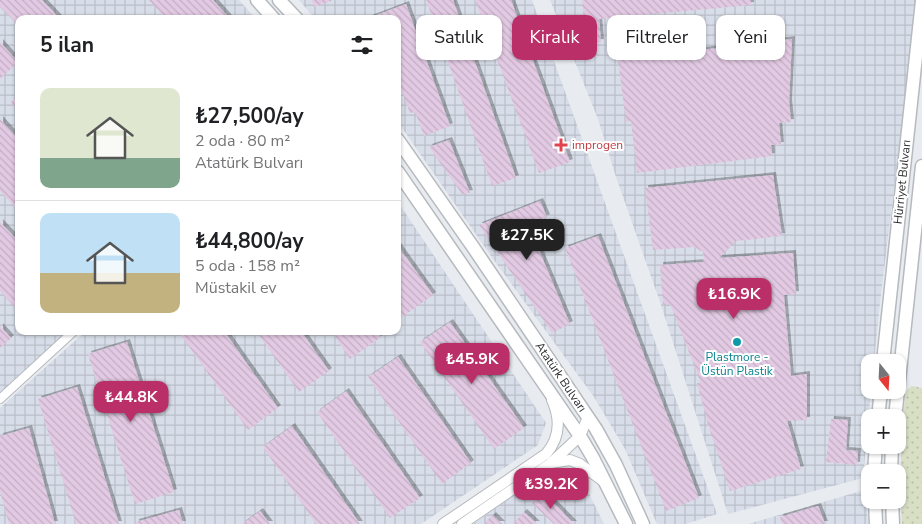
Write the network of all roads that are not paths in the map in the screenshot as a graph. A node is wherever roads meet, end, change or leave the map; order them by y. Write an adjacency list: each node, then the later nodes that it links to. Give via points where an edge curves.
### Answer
1 (257, 0): 4 (main road)
2 (279, 0): 5 (main road)
3 (922, 1): 10 (main road, Hürriyet Bulvarı)
4 (270, 15)
5 (293, 15)
6 (401, 144): 14 (main road, Atatürk Bulvarı)
7 (922, 166): 13 (main road, Hürriyet Bulvarı)
8 (401, 176): 11 (main road, Atatürk Bulvarı)
9 (70, 335): 12 (street)
10 (884, 354)
11 (547, 388): 15 (main road, Atatürk Bulvarı); 20 (street, via 558,425 552,447)
12 (0, 399)
13 (896, 409)
14 (588, 416): 15 (street); 23 (main road, Atatürk Bulvarı)
15 (580, 436): 16 (street); 17 (main road, Atatürk Bulvarı)
16 (551, 462): 17 (street, via 570,460); 21 (street)
17 (607, 484): 22 (main road, Atatürk Bulvarı)
18 (875, 509): 24 (main road)
19 (892, 509): 25 (main road)
20 (444, 524)
21 (462, 524)
22 (626, 524)
23 (643, 524)
24 (876, 524)
25 (893, 524)

